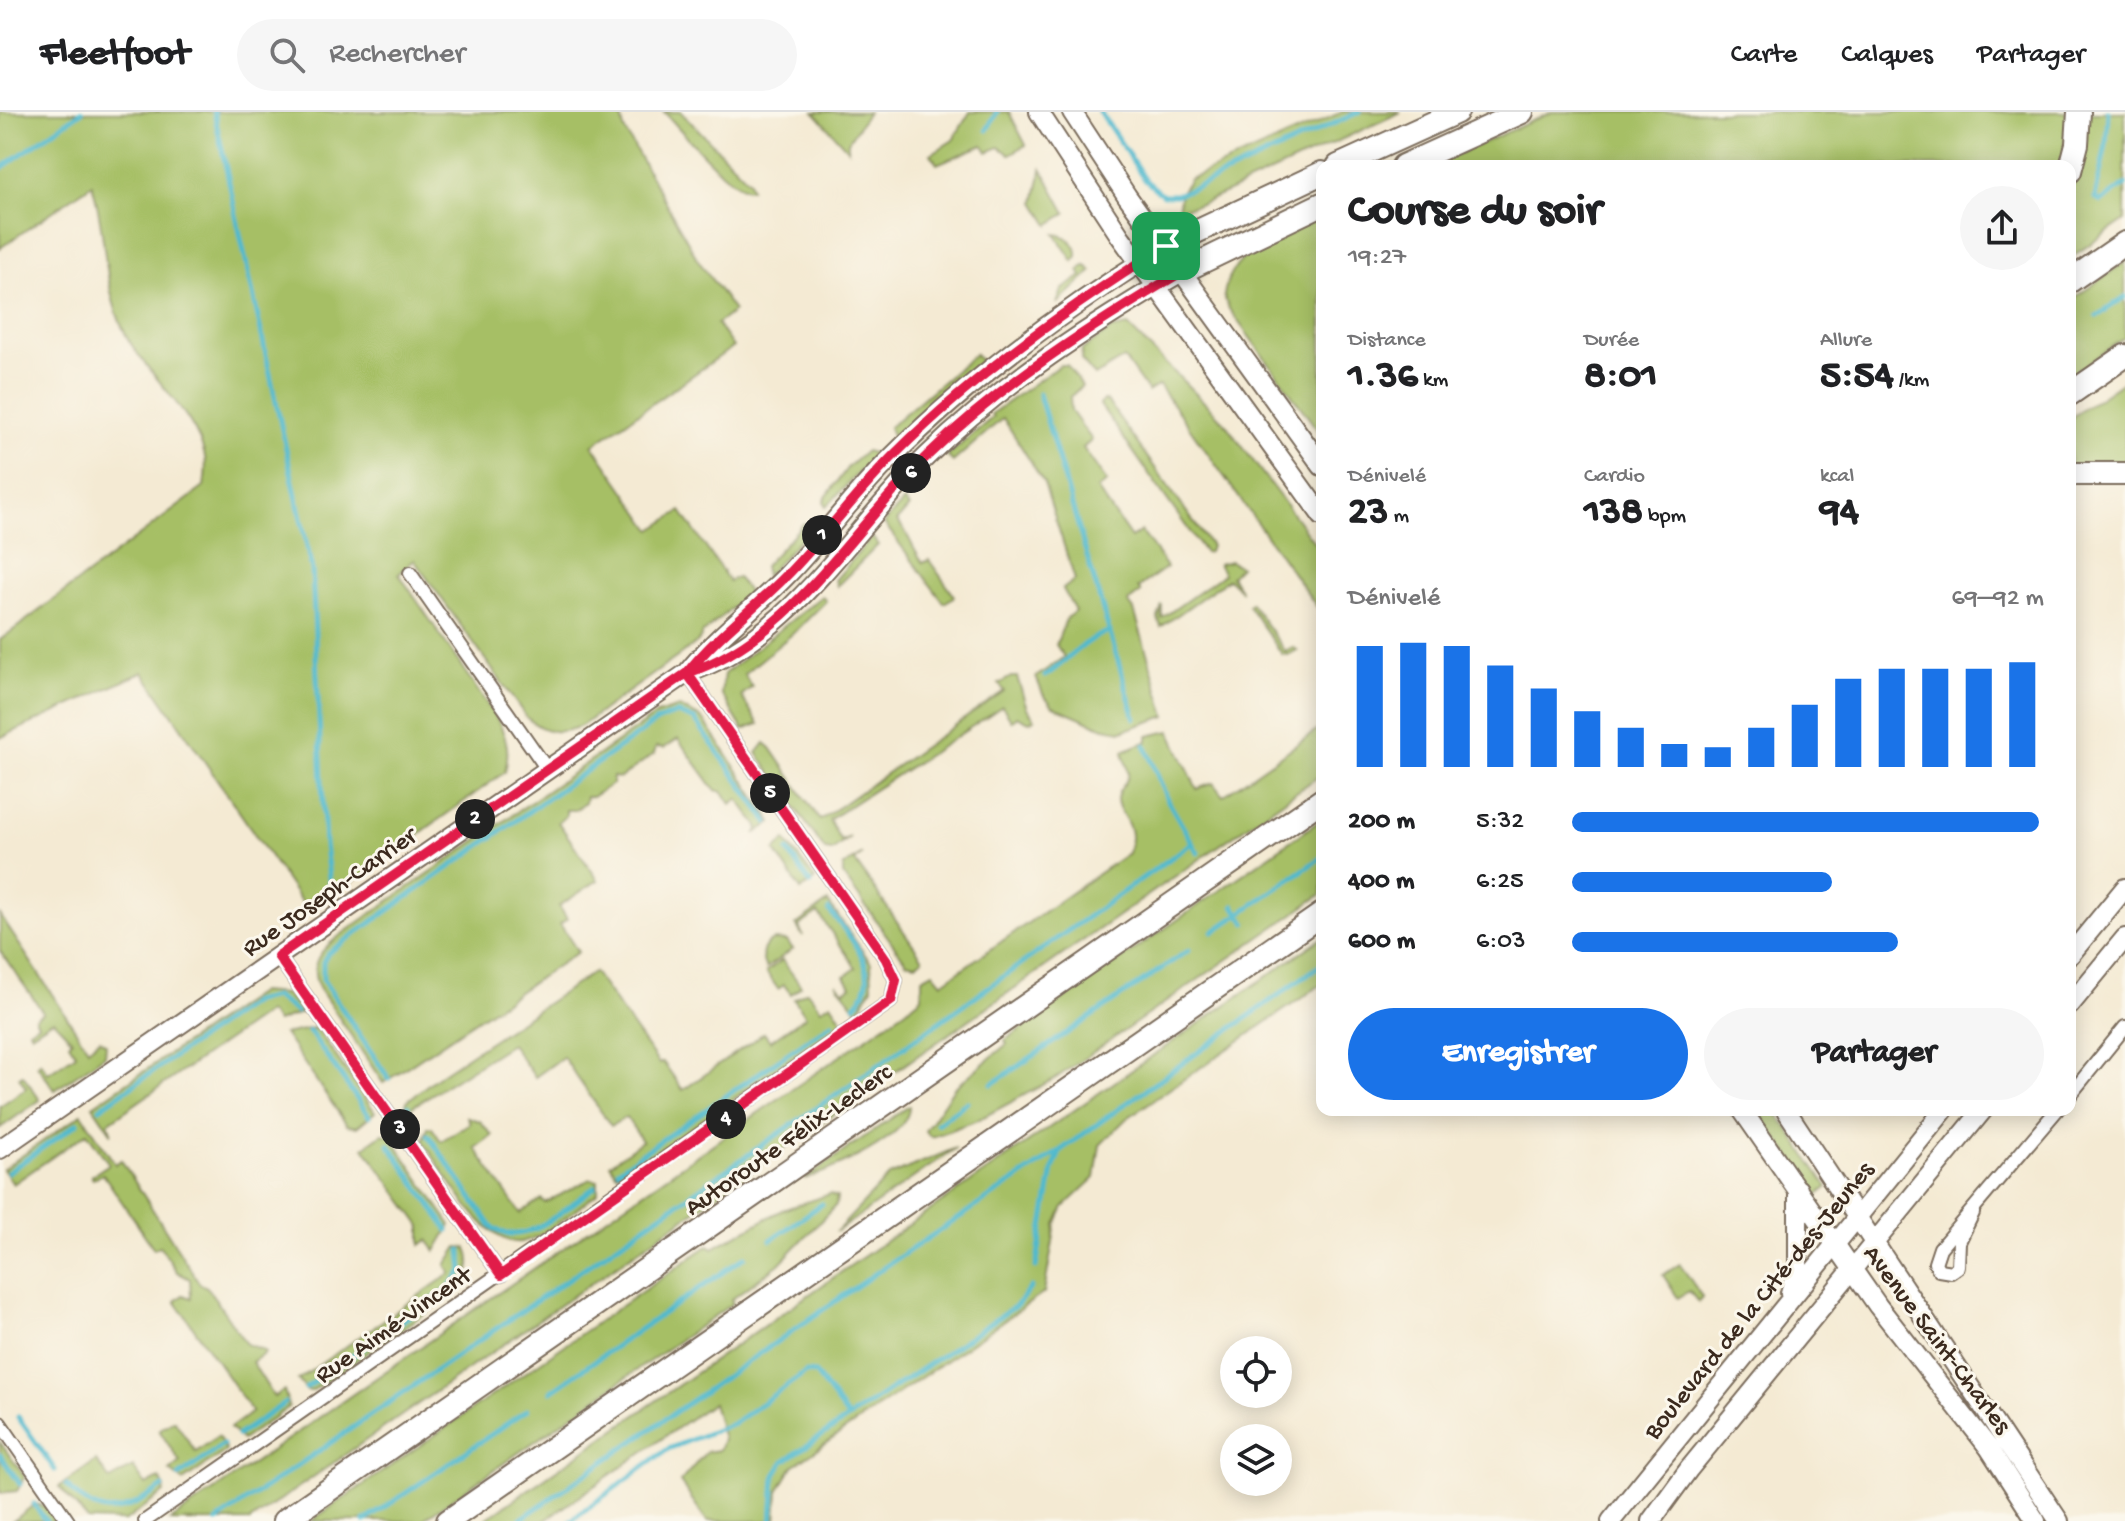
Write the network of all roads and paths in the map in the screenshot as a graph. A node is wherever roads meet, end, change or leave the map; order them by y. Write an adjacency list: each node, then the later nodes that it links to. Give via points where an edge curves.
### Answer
1 (1039, 112): 13 (street)
2 (1072, 112): 12 (street)
3 (1457, 112): 6 (highway)
4 (1522, 112): 7 (highway)
5 (2079, 112): 8 (highway)
6 (1351, 160)
7 (1416, 160)
8 (2073, 160)
9 (1316, 176): 12 (highway)
10 (1316, 207): 14 (highway)
11 (2125, 243): 15 (highway)
12 (1166, 246): 13 (street, Rue Joseph-Carrier); 14 (street)
13 (1139, 263): 16 (street); 24 (street, Rue Joseph-Carrier, via 1024,343 935,417 879,470 788,575 708,646)
14 (1183, 271): 16 (street, Rue Joseph-Carrier); 19 (street)
15 (2076, 277)
16 (1156, 287): 22 (street); 24 (street, Rue Joseph-Carrier, via 1095,325 970,418 919,464 770,624 720,662)
17 (2125, 356): 18 (highway)
18 (2076, 390)
19 (1316, 458)
20 (2076, 474): 21 (highway)
21 (2125, 474)
22 (1316, 508)
23 (410, 573): 25 (street)
24 (687, 673): 25 (street, Rue Joseph-Carrier); 47 (street, Rue Aimé-Vincent, via 886,959 896,980 895,994 863,1023)
25 (547, 769): 31 (street, Rue Joseph-Carrier)
26 (1316, 804): 52 (highway, Autoroute Félix-Leclerc)
27 (2125, 888): 30 (street)
28 (1316, 918): 53 (highway)
29 (2125, 938): 32 (street)
30 (2076, 948)
31 (278, 956): 40 (street, Rue Joseph-Carrier); 47 (street)
32 (2076, 998)
33 (2125, 1027): 34 (street)
34 (2076, 1088)
35 (1746, 1116): 41 (street, Avenue Saint-Charles)
36 (1790, 1116): 43 (street, Avenue Saint-Charles)
37 (1939, 1116): 43 (street, Boulevard de la Cité-des-Jeunes)
38 (1978, 1116): 44 (street, Boulevard de la Cité-des-Jeunes)
39 (2052, 1116): 42 (street)
40 (0, 1149)
41 (1798, 1189): 45 (street, Avenue Saint-Charles); 48 (street, via 1798,1265)
42 (1973, 1213)
43 (1859, 1215): 44 (street, Avenue Saint-Charles); 45 (street, Boulevard de la Cité-des-Jeunes)
44 (1876, 1241): 46 (street, Boulevard de la Cité-des-Jeunes); 57 (street, Avenue Saint-Charles)
45 (1836, 1243): 46 (street, Avenue Saint-Charles); 48 (street, Boulevard de la Cité-des-Jeunes)
46 (1853, 1270): 55 (street, Boulevard de la Cité-des-Jeunes); 56 (street, Avenue Saint-Charles, via 1989,1448)
47 (501, 1275): 51 (street, Rue Aimé-Vincent)
48 (1787, 1303): 54 (street, Boulevard de la Cité-des-Jeunes)
49 (0, 1423): 50 (street)
50 (68, 1521)
51 (145, 1521)
52 (284, 1521)
53 (448, 1521)
54 (1611, 1521)
55 (1651, 1521)
56 (2036, 1521)
57 (2059, 1521)

